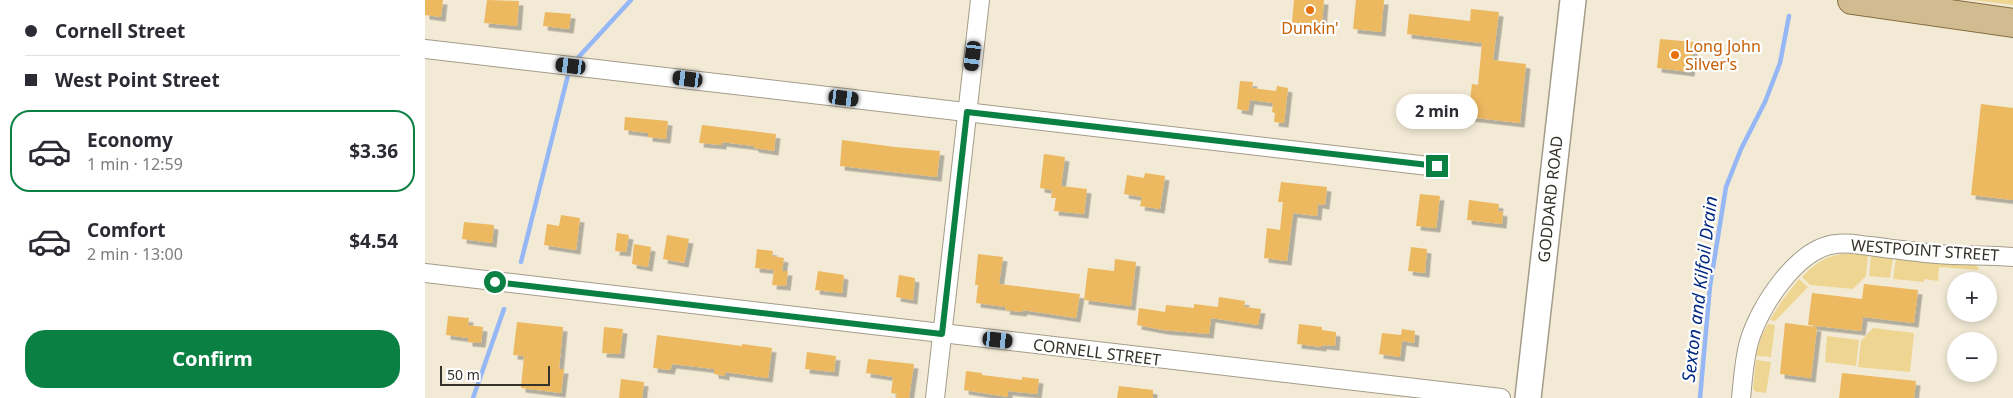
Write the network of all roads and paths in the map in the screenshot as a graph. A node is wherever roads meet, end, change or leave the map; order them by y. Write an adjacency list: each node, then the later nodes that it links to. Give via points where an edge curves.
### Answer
1 (980, 0): 6 (street)
2 (1573, 0): 13 (main road, GODDARD ROAD)
3 (1852, 0): 4 (main road)
4 (2013, 23)
5 (425, 49): 6 (street)
6 (967, 112): 7 (street); 10 (street)
7 (1437, 166)
8 (2013, 257): 14 (street, WESTPOINT STREET, via 1836,244 1815,251 1781,282 1754,327)
9 (425, 273): 10 (street, CORNELL STREET)
10 (942, 334): 11 (street); 12 (street, CORNELL STREET)
11 (935, 398)
12 (1501, 398)
13 (1528, 398)
14 (1741, 398)

